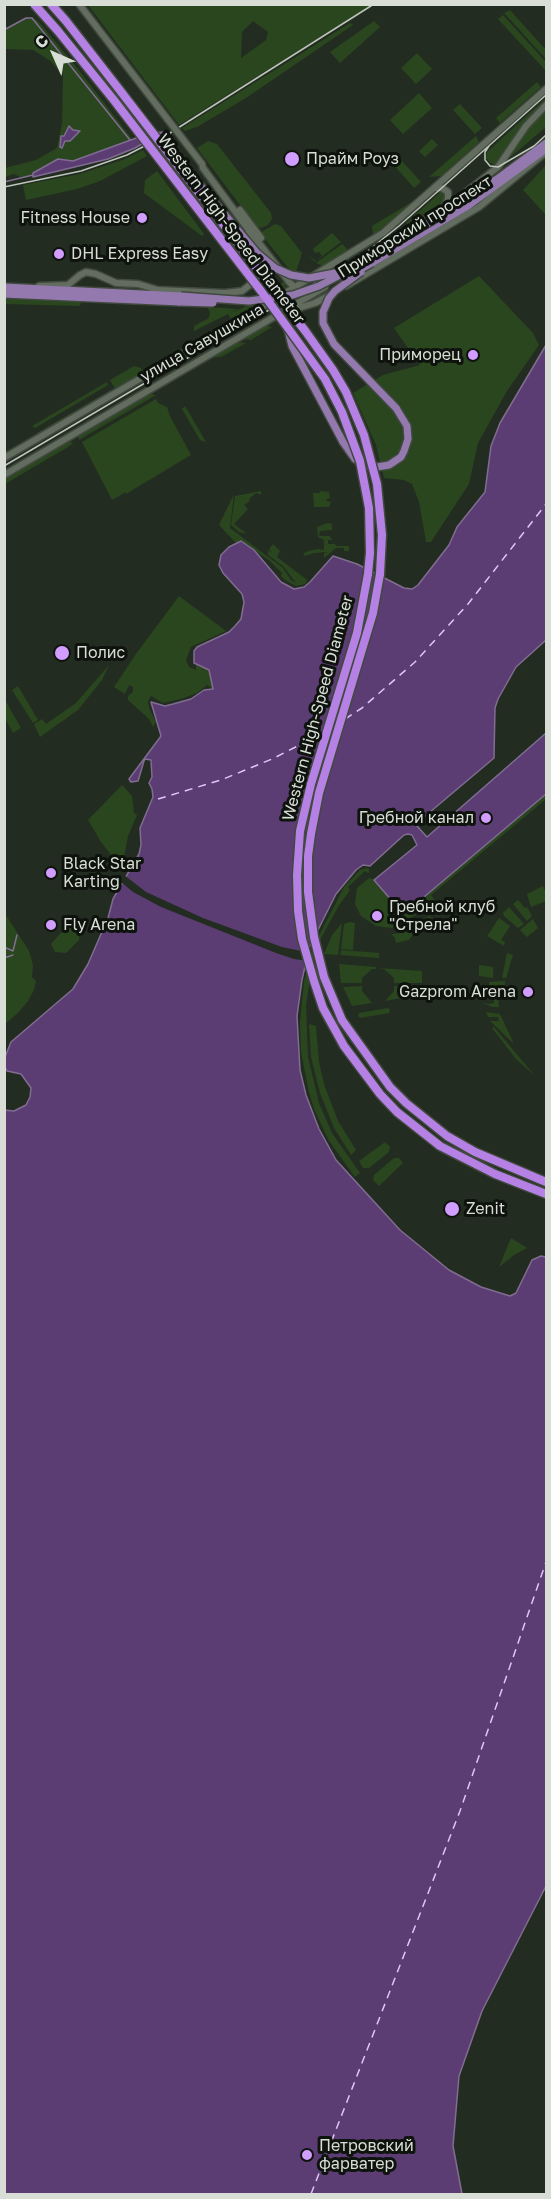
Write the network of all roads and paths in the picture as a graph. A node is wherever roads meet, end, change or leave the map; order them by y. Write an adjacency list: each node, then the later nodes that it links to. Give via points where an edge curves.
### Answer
1 (34, 4): 23 (highway, Western High-Speed Diameter, bridge, via 114,99)
2 (51, 4): 8 (highway, Western High-Speed Diameter, bridge)
3 (79, 4): 10 (main road, bridge)
4 (546, 89): 11 (main road, улица Савушкина)
5 (546, 105): 12 (main road, улица Савушкина, via 498,167)
6 (546, 143): 9 (main road, Приморский проспект)
7 (546, 150): 9 (main road, Приморский проспект); 21 (main road, Приморский проспект, via 479,207)
8 (169, 154): 14 (main road, bridge, via 275,268 317,278); 28 (highway, Western High-Speed Diameter, bridge, via 333,370 358,420 377,484 382,536 377,594 319,793 308,856 308,892 324,977 342,1020 406,1103 447,1136 475,1152)
9 (499, 181): 14 (main road, bridge); 15 (main road, via 468,206)
10 (218, 184): 13 (main road); 17 (main road)
11 (435, 188): 12 (main road, via 442,188 449,195); 17 (main road, улица Савушкина, via 371,241)
12 (440, 211): 19 (main road, улица Савушкина, via 416,225 395,246)
13 (248, 229): 16 (main road, via 257,250 256,276 246,288 231,293 158,290 116,283 86,272 68,285); 17 (main road)
14 (362, 263): 20 (main road, bridge, via 319,286 280,298)
15 (372, 263): 20 (main road, bridge, via 322,289 280,302 255,305); 23 (main road, bridge, via 335,291 325,306 323,323 334,344 405,420 407,445 395,462 383,467 369,466 350,453 292,346)
16 (4, 287): 20 (main road)
17 (296, 287): 19 (main road); 24 (main road, улица Савушкина)
18 (4, 294): 20 (main road)
19 (305, 297): 21 (main road); 22 (main road, улица Савушкина)
20 (180, 299)
21 (323, 299): 22 (main road, Приморский проспект)
22 (279, 314): 25 (main road, улица Савушкина)
23 (287, 327): 29 (highway, Western High-Speed Diameter, bridge, via 325,378 342,412 360,461 370,530 362,614 311,784 298,846 298,911 314,981 323,1008 344,1046 397,1112 441,1146)
24 (217, 334): 25 (main road, via 218,343); 26 (main road, улица Савушкина)
25 (225, 345): 27 (main road, улица Савушкина)
26 (4, 458)
27 (4, 475)
28 (546, 1182)
29 (546, 1194)

